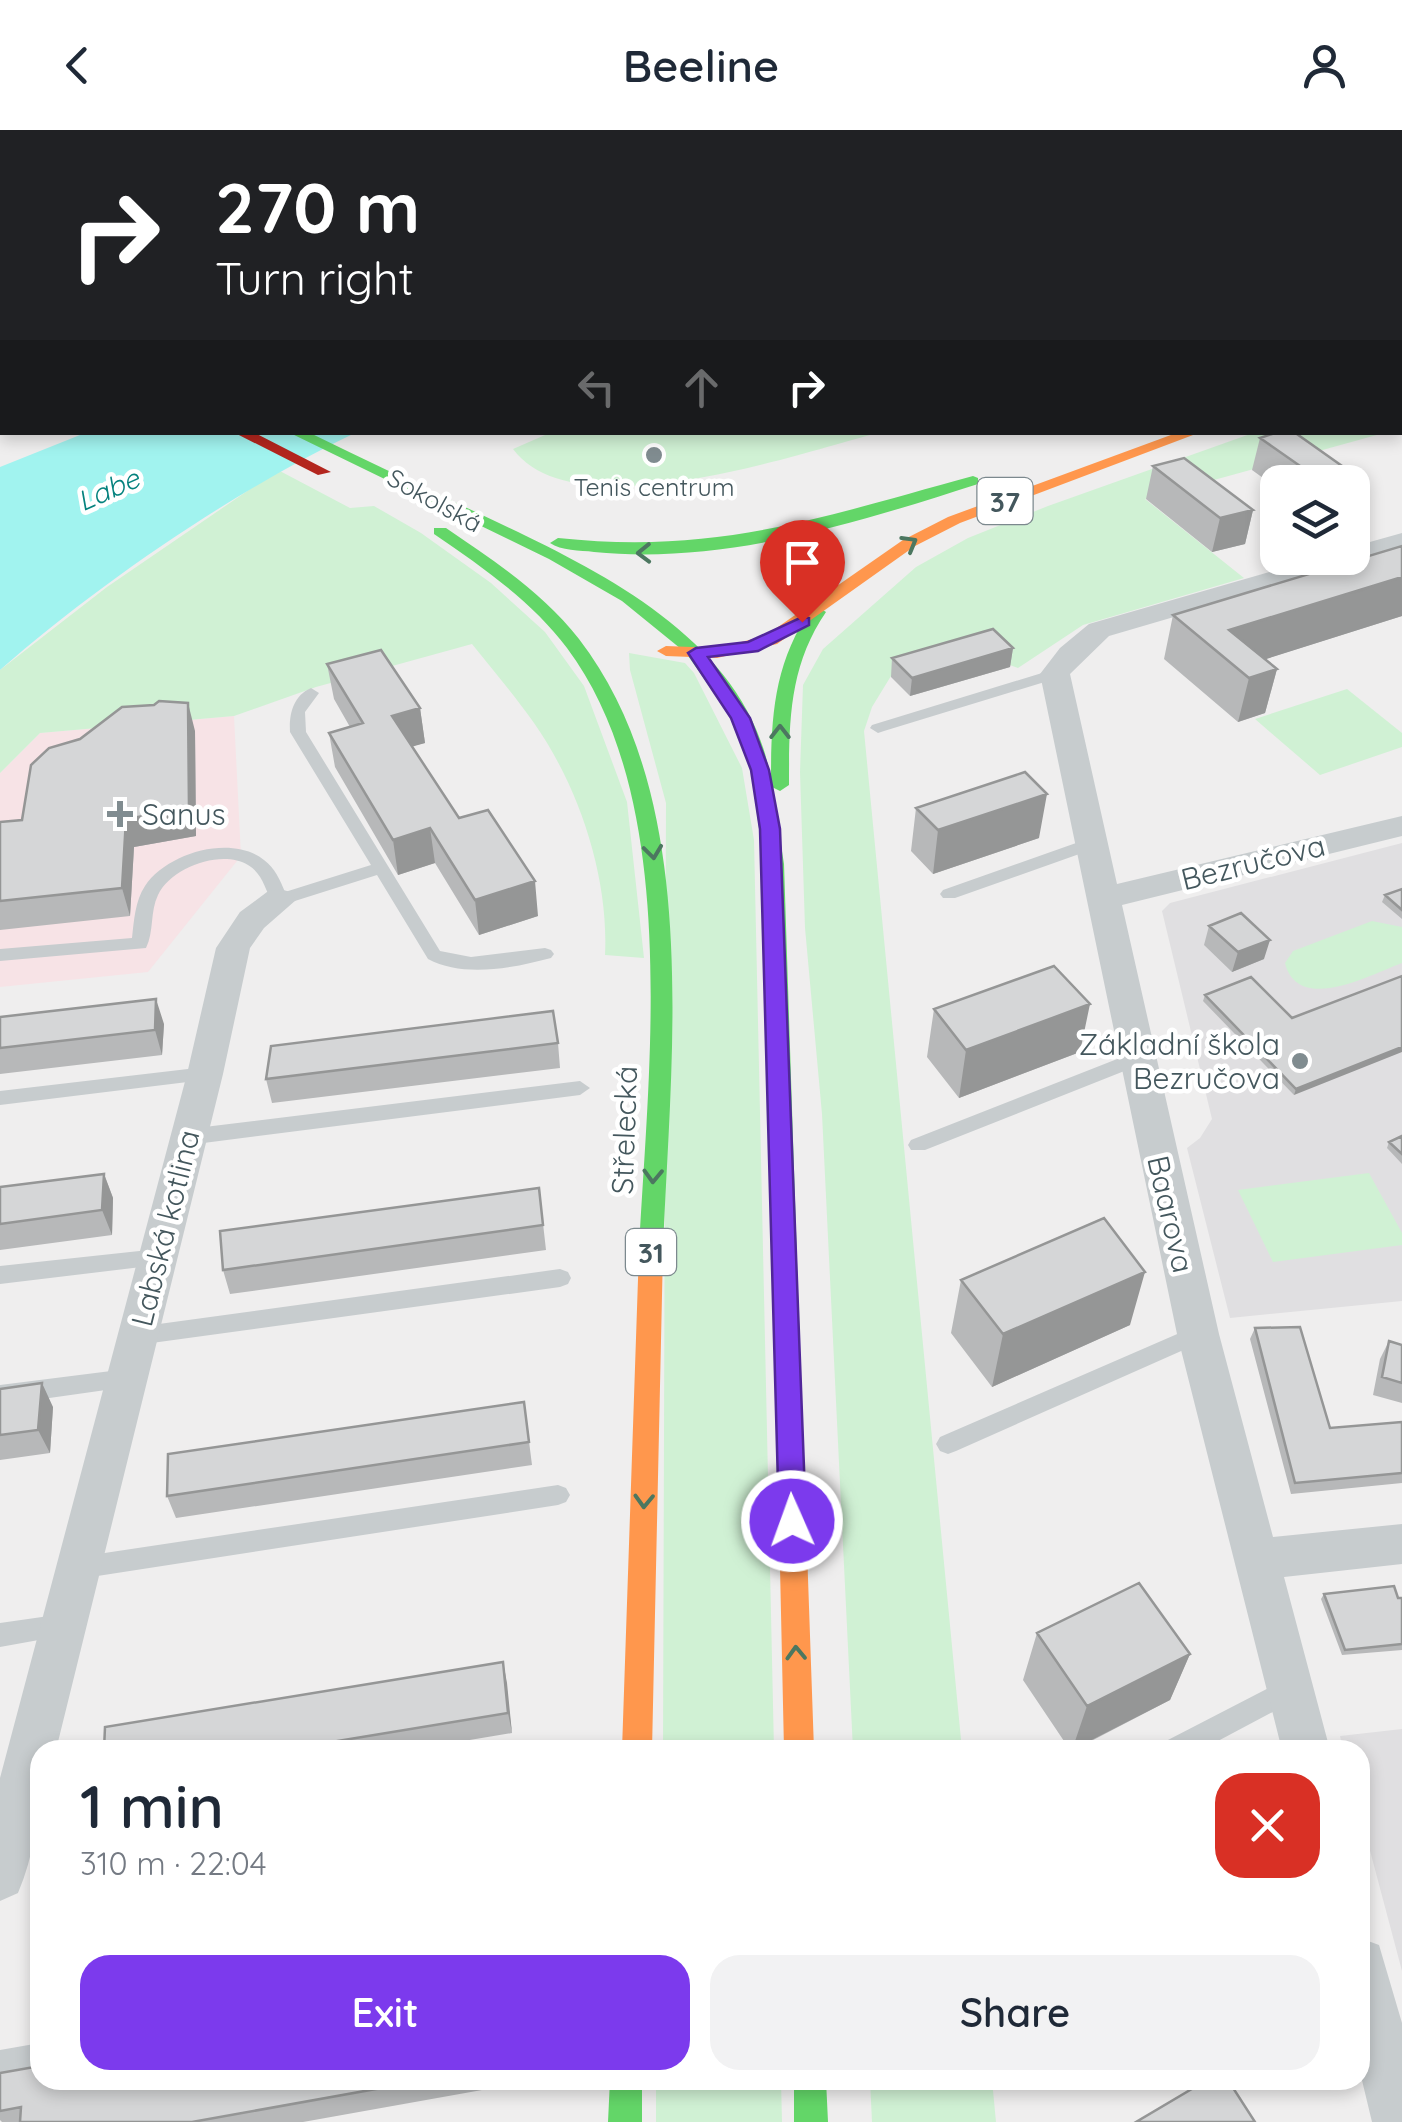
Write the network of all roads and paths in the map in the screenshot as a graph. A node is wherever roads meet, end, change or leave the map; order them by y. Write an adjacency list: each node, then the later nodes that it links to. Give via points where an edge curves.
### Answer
1 (246, 435): 5 (main road)
2 (301, 435): 6 (main road, Sokolská)
3 (1186, 435): 13 (main road, 37, one-way to 3, via 954,520)
4 (996, 473): 7 (main road, 37)
5 (344, 482)
6 (447, 504): 7 (main road, one-way to 6, via 740,541 634,554 535,537); 16 (main road, Sokolská, via 592,574)
7 (896, 505): 10 (main road)
8 (1402, 541): 9 (street)
9 (1370, 550)
10 (705, 569)
11 (1285, 575): 18 (street, via 1099,630)
12 (556, 592): 15 (main road, Sokolská / 31, via 420,519 520,587)
13 (831, 599): 16 (main road, via 771,640); 24 (main road, one-way to 13, via 786,660 800,632)
14 (644, 646): 16 (main road)
15 (578, 649): 21 (main road, Střelecká / 31, via 612,701)
16 (696, 653): 24 (main road, via 728,696 750,742 767,802)
17 (611, 656): 21 (main road)
18 (1055, 674): 20 (lane); 23 (street, Baarova)
19 (312, 693): 25 (lane, via 298,712 298,732)
20 (878, 728)
21 (635, 756): 53 (main road, Střelecká / 31, one-way to 53, via 654,848 660,955)
22 (1402, 826): 27 (street, Bezručova)
23 (1093, 843): 26 (lane); 27 (street, Baarova)
24 (774, 864): 54 (main road, one-way to 24)
25 (381, 868): 28 (lane, Labská kotlina); 29 (lane, via 442,962)
26 (949, 894)
27 (1105, 898): 31 (street, Baarova)
28 (280, 900): 30 (lane, via 266,870 248,857 212,856 168,873 152,889 140,944); 32 (street, Labská kotlina, via 240,932)
29 (545, 954)
30 (0, 955)
31 (1136, 1059): 36 (lane); 40 (street, Baarova)
32 (205, 1074): 34 (lane); 35 (street, Labská kotlina)
33 (580, 1088): 35 (lane)
34 (0, 1098)
35 (188, 1137): 37 (street, Labská kotlina)
36 (918, 1145)
37 (158, 1257): 38 (lane); 41 (street, Labská kotlina)
38 (0, 1275)
39 (560, 1278): 41 (lane)
40 (1198, 1334): 44 (lane); 47 (street, Baarova)
41 (138, 1336): 42 (street, Labská kotlina)
42 (127, 1378): 43 (lane); 48 (street, Labská kotlina)
43 (0, 1395)
44 (948, 1444)
45 (558, 1494): 48 (lane)
46 (1402, 1544): 47 (street)
47 (1258, 1559): 51 (street, Baarova)
48 (78, 1568): 49 (street, Labská kotlina)
49 (63, 1626): 50 (lane); 52 (street, Labská kotlina)
50 (0, 1635)
51 (1290, 1688): 55 (lane); 56 (street, Baarova)
52 (40, 1740)
53 (637, 1740)
54 (799, 1740)
55 (1194, 1740)
56 (1303, 1740)
57 (30, 1789): 58 (street, Labská kotlina)
58 (15, 1863)
59 (1370, 2004): 66 (street)
60 (30, 2060): 61 (lane)
61 (0, 2065)
62 (626, 2090): 64 (main road)
63 (810, 2090): 65 (main road)
64 (625, 2122)
65 (811, 2122)
66 (1400, 2122)

